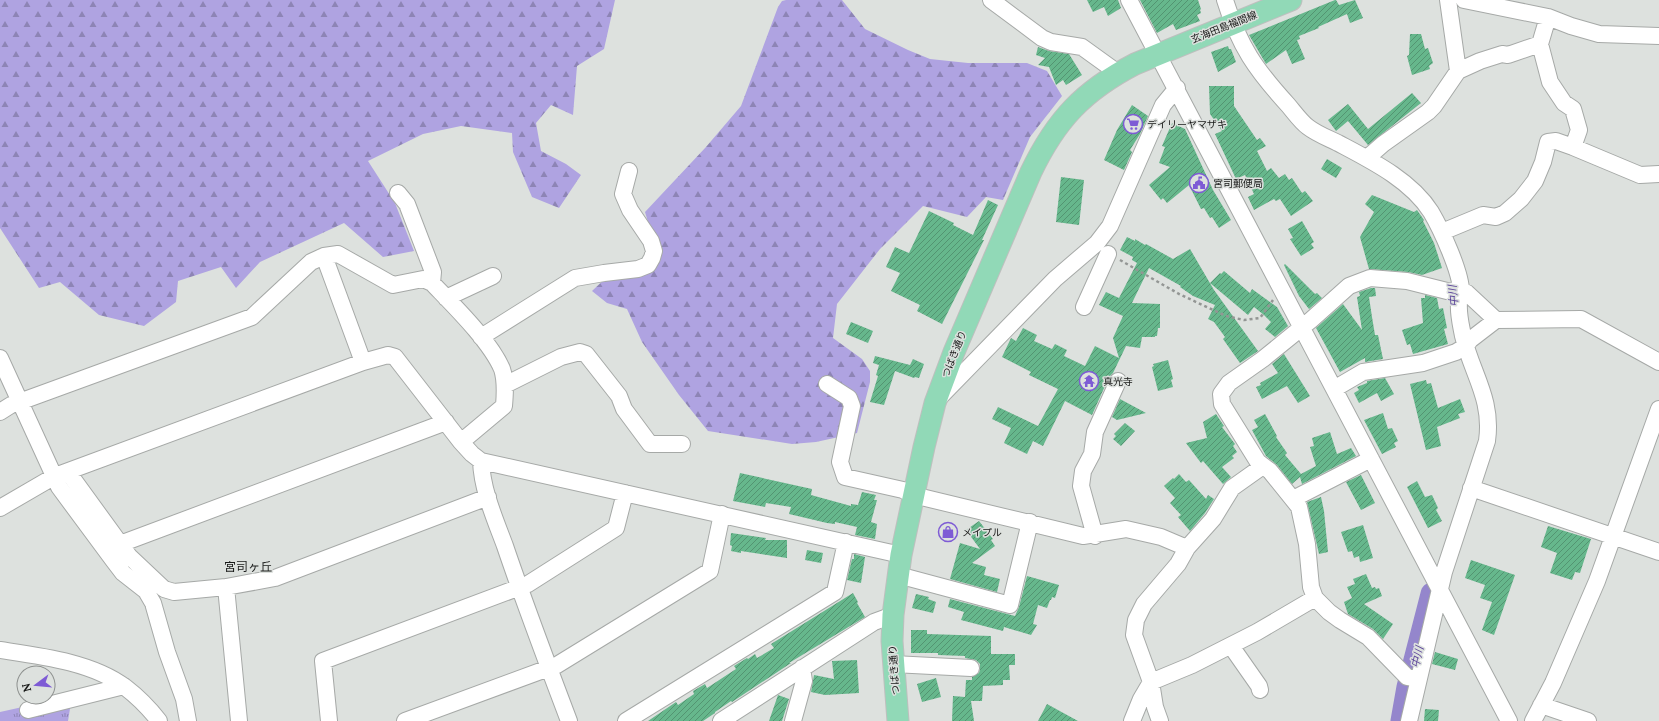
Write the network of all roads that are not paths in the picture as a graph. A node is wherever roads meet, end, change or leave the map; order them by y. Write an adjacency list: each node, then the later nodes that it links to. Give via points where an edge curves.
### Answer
1 (991, 0): 13 (street, via 1042,38 1082,47)
2 (1129, 0): 11 (street)
3 (1225, 0): 8 (street)
4 (1290, 0): 8 (main road, 玄海田島福間線)
5 (1448, 0): 12 (street)
6 (1464, 0): 7 (street)
7 (1548, 17): 9 (street, via 1599,34); 10 (street)
8 (1232, 24): 11 (main road, 玄海田島福間線); 16 (street, via 1260,74 1308,127)
9 (1659, 36)
10 (1540, 44): 12 (street, via 1480,61); 15 (street, via 1550,82 1564,103 1573,110 1579,130)
11 (1158, 55): 13 (main road, つばき通り); 14 (street)
12 (1458, 71): 16 (street, via 1428,112)
13 (1118, 73): 40 (main road, つばき通り, via 1078,103 1044,146 954,352)
14 (1176, 88): 21 (street, via 1163,105 1110,226); 29 (street)
15 (1573, 147): 18 (street, via 1640,175); 20 (street, via 1556,141 1548,142 1535,181 1521,199 1505,213 1496,217 1483,215)
16 (1367, 158): 20 (street, via 1414,190)
17 (629, 171): 30 (street, via 623,194 630,210 651,241 654,251 648,265 638,269 575,278)
18 (1659, 174)
19 (398, 193): 24 (street, via 407,204 434,272)
20 (1442, 232): 25 (street, via 1455,265)
21 (1103, 248): 27 (street); 40 (street, via 1055,279)
22 (324, 256): 24 (street, via 338,254 393,285 423,279); 33 (street); 39 (street, via 312,262 252,317)
23 (493, 276): 26 (street)
24 (432, 283): 26 (street)
25 (1461, 290): 28 (street); 29 (street, via 1447,291 1407,280 1370,278 1348,286); 31 (street, via 1460,320)
26 (446, 298): 30 (street)
27 (1084, 307)
28 (1496, 320): 31 (street); 34 (street, via 1581,319)
29 (1302, 327): 38 (street); 48 (street, via 1230,383 1222,394 1222,404)
30 (481, 337): 37 (street, via 502,370)
31 (1466, 346): 38 (street, via 1423,363 1363,372); 50 (street, via 1481,386 1488,411 1489,427 1487,441)
32 (0, 358): 39 (street)
33 (363, 362): 43 (street, via 388,355 395,357); 49 (street)
34 (1659, 362)
35 (1118, 381): 58 (street, via 1095,432 1092,454 1083,471 1081,486)
36 (827, 384): 52 (street, via 849,398 852,406 840,462 845,477 903,490)
37 (505, 385): 44 (street, via 504,406); 45 (street, via 561,357 580,352 586,354 619,396 624,409 650,444)
38 (1334, 389): 46 (street)
39 (21, 402): 42 (street); 49 (street)
40 (935, 403): 52 (main road, つばき通り)
41 (1659, 409): 59 (street)
42 (0, 412)
43 (446, 422): 44 (street); 61 (street)
44 (462, 442): 47 (street)
45 (682, 444)
46 (1371, 459): 54 (street); 68 (street)
47 (482, 461): 51 (street); 53 (street, via 482,474)
48 (1263, 466): 54 (street); 62 (street, via 1232,488 1213,519)
49 (61, 474): 55 (street); 61 (street); 85 (street, via 59,487 123,573 146,591 153,602 184,699)
50 (1471, 488): 59 (street); 68 (street)
51 (625, 493): 56 (street); 67 (street, via 616,528 528,584)
52 (913, 495): 57 (street); 64 (main road, つばき通り)
53 (488, 497): 66 (street, via 275,578); 67 (street)
54 (1293, 499): 69 (street, via 1299,507 1307,544 1311,587)
55 (0, 508)
56 (722, 514): 60 (street); 74 (street, via 710,571)
57 (1030, 522): 58 (street, via 1082,536); 65 (street, via 1010,605)
58 (1095, 536): 62 (street, via 1126,529 1161,537)
59 (1613, 537): 63 (street); 82 (street, via 1597,581)
60 (846, 542): 64 (street); 90 (street, via 835,592)
61 (120, 544): 66 (street, via 164,589 174,592)
62 (1186, 548): 78 (street, via 1178,564 1144,604 1136,620 1134,635)
63 (1659, 552)
64 (901, 555): 65 (main road, つばき通り)
65 (898, 575): 70 (main road, つばき通り)
66 (226, 587): 86 (street)
67 (519, 587): 74 (street); 87 (street, via 323,660)
68 (1440, 591): 77 (street); 79 (street)
69 (1315, 598): 71 (street); 77 (street, via 1329,612 1368,637)
70 (893, 615): 73 (main road, つばき通り); 75 (street, via 874,622)
71 (1231, 646): 78 (street); 81 (street)
72 (0, 650): 80 (street, via 76,664)
73 (893, 664): 76 (street); 93 (main road, つばき通り)
74 (549, 668): 88 (street); 89 (street)
75 (802, 668): 91 (street); 92 (street, via 804,681)
76 (971, 668)
77 (1413, 678): 96 (street)
78 (1151, 682): 94 (street); 95 (street)
79 (1488, 682): 97 (street); 98 (street)
80 (124, 686): 83 (street); 84 (street, via 148,707)
81 (1260, 690)
82 (1541, 705): 99 (street); 100 (street)
83 (28, 710)
84 (159, 721)
85 (188, 721)
86 (238, 721)
87 (329, 721)
88 (405, 721)
89 (569, 721)
90 (626, 721)
91 (721, 721)
92 (793, 721)
93 (898, 721)
94 (1132, 721)
95 (1160, 721)
96 (1409, 721)
97 (1496, 721)
98 (1509, 721)
99 (1533, 721)
100 (1588, 721)

